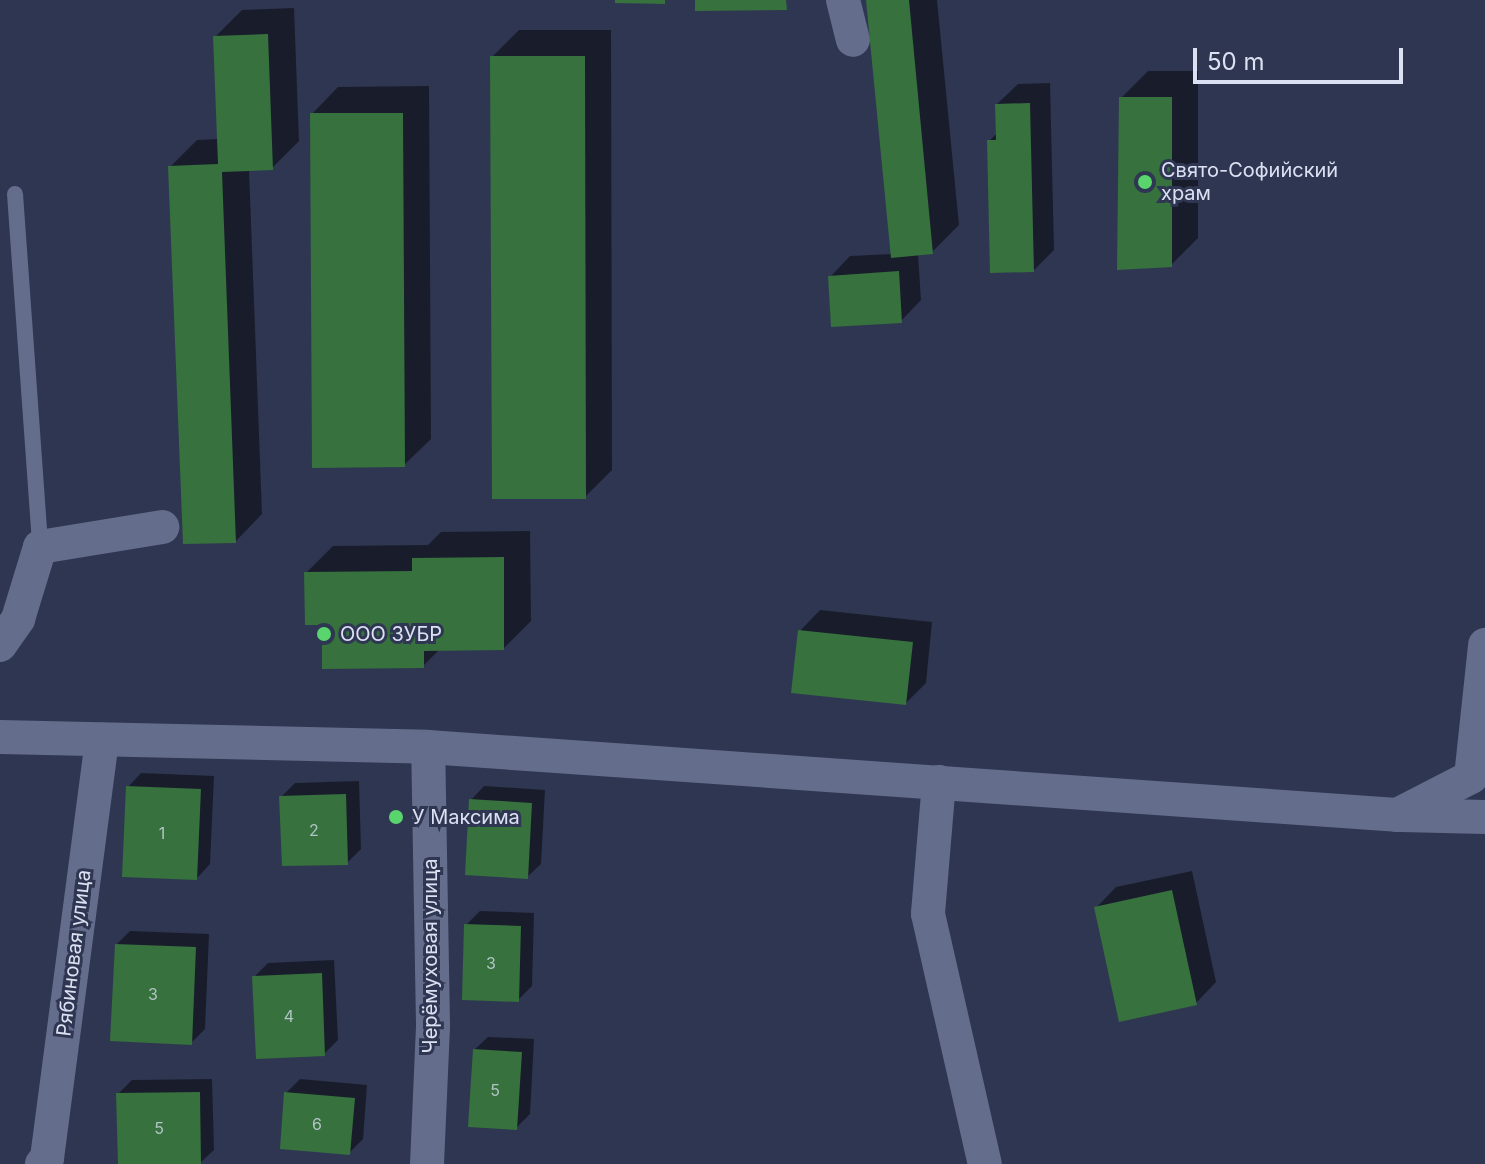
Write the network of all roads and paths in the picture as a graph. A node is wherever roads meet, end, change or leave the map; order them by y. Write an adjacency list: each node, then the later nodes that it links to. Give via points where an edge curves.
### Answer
1 (843, 0): 2 (street)
2 (853, 40)
3 (15, 194): 5 (lane)
4 (162, 527): 5 (street)
5 (40, 547): 6 (street, via 18,619)
6 (0, 645)
7 (1485, 645): 12 (street, via 1471,777)
8 (0, 737): 9 (street)
9 (102, 740): 10 (street); 14 (street, Рябиновая улица, via 47,1158)
10 (428, 747): 11 (street); 15 (street, Черёмуховая улица, via 433,1025)
11 (939, 782): 12 (street); 16 (street, via 928,914)
12 (1397, 815): 13 (street)
13 (1485, 817)
14 (42, 1164)
15 (427, 1164)
16 (985, 1164)

